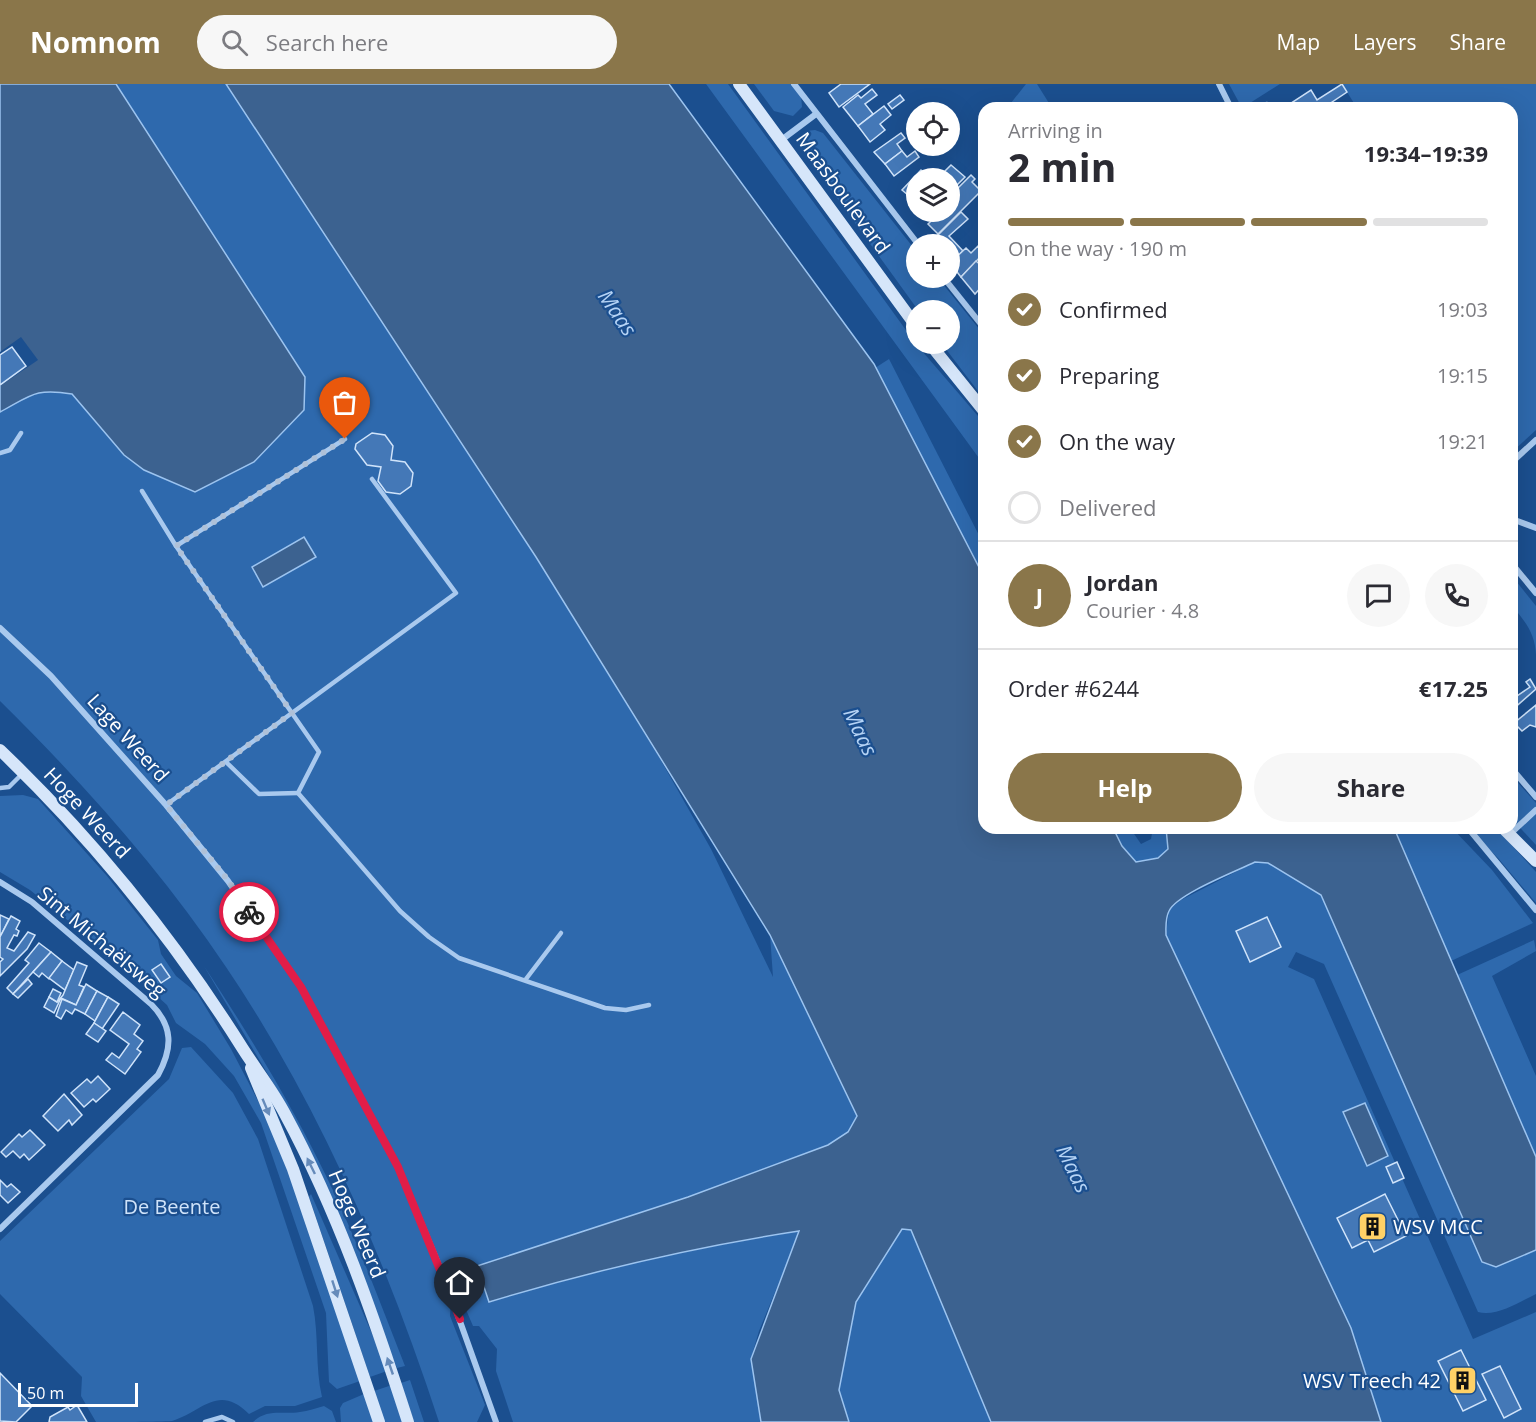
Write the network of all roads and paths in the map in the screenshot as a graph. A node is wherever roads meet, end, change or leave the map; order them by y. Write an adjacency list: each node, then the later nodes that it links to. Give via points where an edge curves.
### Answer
1 (739, 84): 6 (main road, Maasboulevard)
2 (794, 84): 5 (street)
3 (1219, 84): 4 (street)
4 (1229, 102)
5 (816, 114): 6 (street); 7 (street)
6 (780, 141): 9 (main road, Maasboulevard)
7 (910, 234)
8 (952, 288): 10 (street)
9 (906, 312)
10 (978, 320)
11 (938, 354): 12 (main road)
12 (978, 404)
13 (21, 433): 16 (lane, via 10,450)
14 (345, 439): 22 (lane)
15 (1536, 440): 17 (street)
16 (0, 453)
17 (1518, 456)
18 (372, 479): 26 (lane, via 456,593)
19 (142, 491): 22 (lane)
20 (1518, 521): 21 (street)
21 (1536, 528)
22 (176, 546): 26 (lane)
23 (1518, 571): 24 (street)
24 (1536, 593)
25 (0, 628): 34 (street, Lage Weerd, via 51,676)
26 (292, 713): 28 (lane); 32 (lane, via 319,752)
27 (0, 750): 29 (main road, Hoge Weerd)
28 (226, 762): 32 (lane, via 259,794); 34 (lane)
29 (23, 773): 31 (lane, via 9,787); 45 (main road, Hoge Weerd, via 81,832 145,907)
30 (1518, 776): 33 (street)
31 (0, 788)
32 (297, 793): 43 (lane, via 384,894 429,937 459,958)
33 (1536, 797)
34 (166, 805): 51 (street, Lage Weerd, via 228,880 301,987 398,1167 447,1285)
35 (1536, 810): 36 (street)
36 (1518, 823)
37 (1473, 834): 41 (street)
38 (1510, 834): 39 (main road)
39 (1536, 861)
40 (0, 882): 46 (street, Sint Michaëlsweg, via 32,902 151,1004 166,1023 170,1037 158,1075)
41 (1536, 910)
42 (561, 933): 43 (lane)
43 (526, 979): 44 (lane, via 606,1008 626,1010)
44 (649, 1005)
45 (245, 1052): 49 (main road, Hoge Weerd, one-way to 49, via 297,1180); 50 (main road, Hoge Weerd, one-way to 45, via 355,1264 326,1196 269,1085)
46 (0, 1229)
47 (205, 1422): 48 (lane, via 222,1417)
48 (233, 1422)
49 (379, 1422)
50 (408, 1422)
51 (496, 1422)

